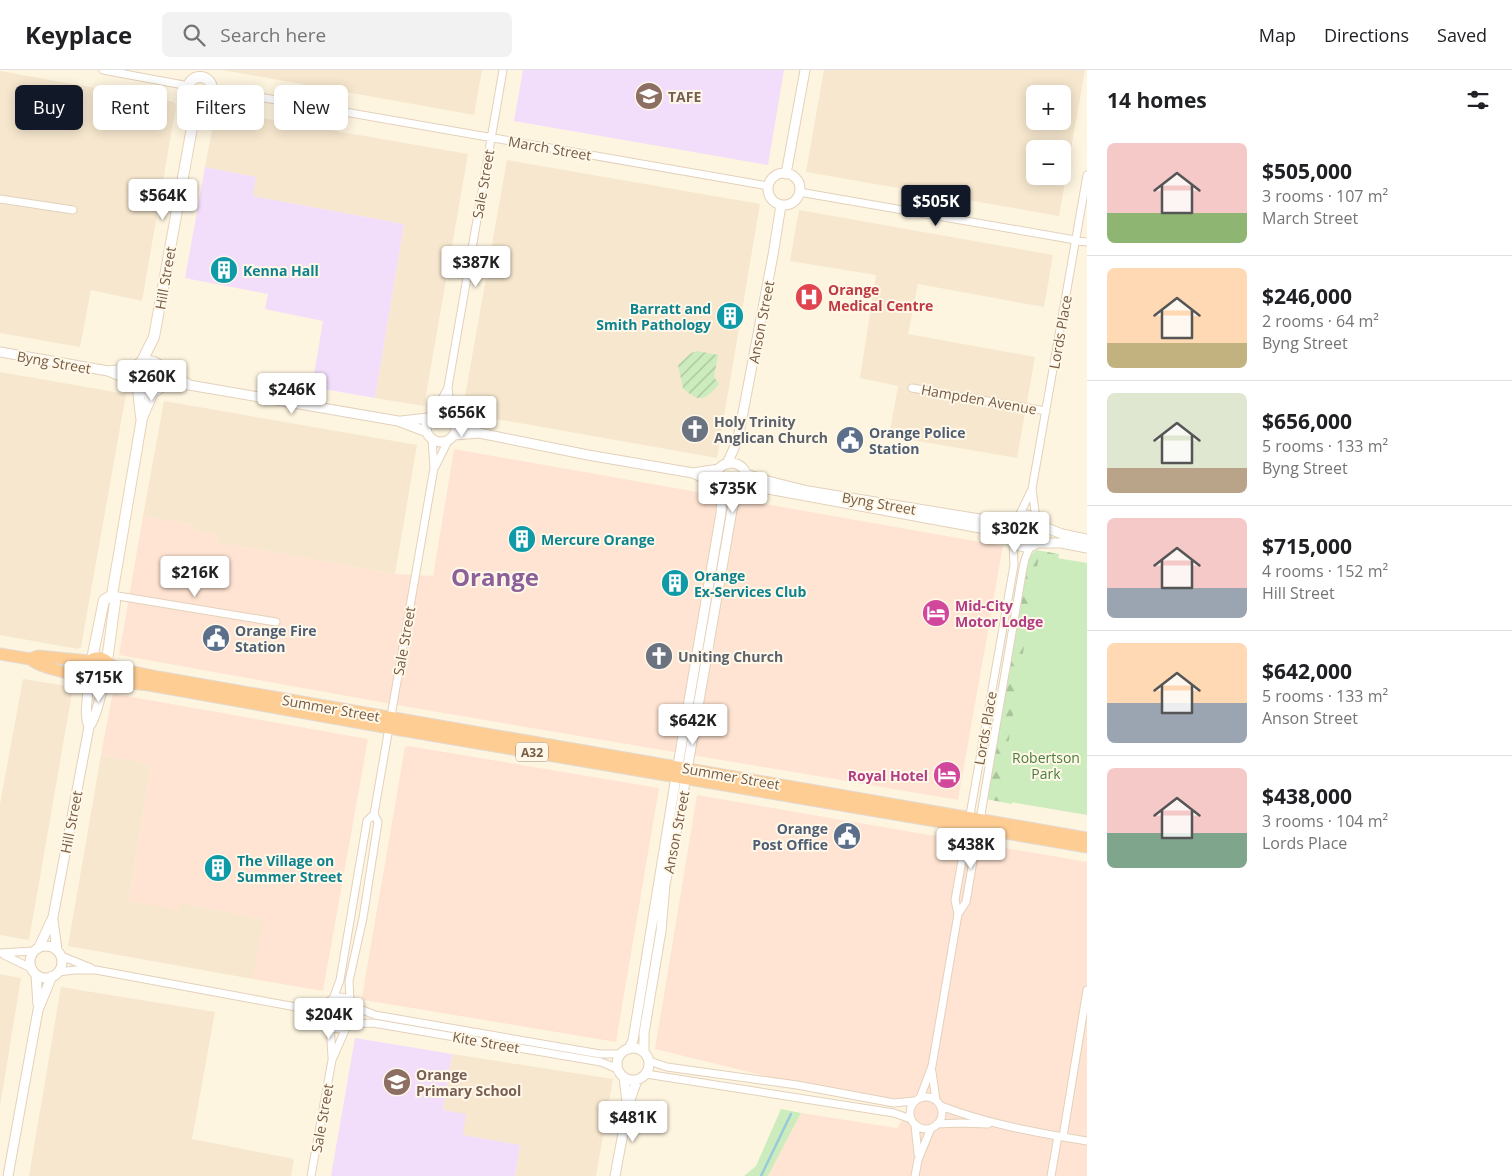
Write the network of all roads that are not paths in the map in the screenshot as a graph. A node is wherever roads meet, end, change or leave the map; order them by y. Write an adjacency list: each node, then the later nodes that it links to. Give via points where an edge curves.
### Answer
1 (103, 70): 5 (street)
2 (503, 70): 10 (street, Sale Street)
3 (805, 70): 11 (street)
4 (203, 73): 6 (main road); 7 (main road)
5 (184, 85)
6 (190, 85)
7 (212, 85)
8 (264, 98): 10 (street, March Street)
9 (192, 130): 20 (main road, Hill Street)
10 (491, 138): 13 (street, March Street); 27 (street, Sale Street)
11 (786, 174): 13 (street, via 773,178); 14 (street, via 798,182)
12 (1087, 175): 18 (street, Lords Place)
13 (768, 186): 16 (street, via 769,196)
14 (799, 192): 16 (street, via 795,200); 18 (street)
15 (0, 199): 17 (street)
16 (781, 205): 38 (street, Anson Street)
17 (73, 210)
18 (1076, 240): 19 (street); 30 (street, Lords Place)
19 (1087, 242)
20 (154, 338): 22 (main road, Hill Street); 23 (main road, Hill Street)
21 (0, 352): 24 (street, Byng Street)
22 (138, 365): 23 (main road, via 147,360); 24 (street, Byng Street); 26 (main road, via 132,377)
23 (160, 367): 25 (street); 29 (main road, via 164,376)
24 (108, 372): 26 (street, Byng Street)
25 (189, 385): 29 (street); 34 (street)
26 (136, 386): 29 (main road, via 143,392); 32 (main road)
27 (448, 387): 31 (street, Sale Street); 33 (street, Sale Street)
28 (912, 388): 30 (street, Hampden Avenue)
29 (157, 389): 32 (main road)
30 (1046, 411): 46 (street, Lords Place)
31 (431, 416): 33 (street, via 443,412); 34 (street); 36 (street, via 426,428)
32 (142, 418): 55 (main road)
33 (454, 418): 35 (street); 37 (street, via 456,431)
34 (398, 422): 36 (street)
35 (479, 433): 37 (street); 43 (street)
36 (429, 436): 37 (street, via 439,442); 40 (street, Sale Street)
37 (451, 438): 40 (street, Sale Street)
38 (738, 439): 39 (street, Anson Street); 42 (street, Anson Street)
39 (727, 464): 41 (street); 42 (street, via 732,463)
40 (434, 468): 63 (street, Sale Street)
41 (719, 469): 43 (street); 45 (street, via 716,477)
42 (744, 470): 44 (street); 49 (street, Byng Street, via 786,486 850,498 992,521)
43 (693, 473): 45 (street)
44 (745, 488): 47 (street); 51 (street, Byng Street, via 762,488 991,530)
45 (720, 489): 47 (street); 65 (street, Anson Street, via 721,514)
46 (1032, 489): 48 (street, Lords Place); 49 (street, Lords Place)
47 (736, 494): 65 (street, Anson Street)
48 (1036, 518): 49 (street, via 1028,515); 50 (street)
49 (1016, 519): 51 (street, via 1009,532)
50 (1042, 526): 52 (street); 53 (street, via 1041,536)
51 (1012, 539): 53 (street, via 1021,547); 67 (street, Lords Place, via 1014,565)
52 (1087, 539)
53 (1034, 545): 54 (street, via 1061,543); 67 (street, Lords Place, via 1023,568)
54 (1087, 548)
55 (112, 595): 56 (street); 59 (main road, via 104,600); 60 (main road, via 115,602)
56 (276, 622)
57 (0, 654): 58 (highway, A32)
58 (30, 659): 59 (highway, A32, via 38,656); 61 (highway, A32, via 37,665)
59 (90, 660): 60 (highway, A32, via 101,658); 61 (highway, via 84,668)
60 (108, 662): 62 (highway, via 112,671); 63 (highway, Summer Street / A32, via 141,674)
61 (86, 680): 62 (highway, A32, via 96,686); 64 (street, Hill Street, via 88,700 85,718)
62 (106, 684): 63 (highway, Summer Street / A32, via 149,685); 64 (street, Hill Street)
63 (390, 723): 65 (highway, Summer Street / A32); 66 (street, Sale Street)
64 (89, 727): 70 (street, Hill Street)
65 (681, 772): 67 (highway, Summer Street / A32); 84 (street, Anson Street); 85 (street, Anson Street)
66 (374, 814): 78 (street, Sale Street, via 367,821 340,980); 79 (street, Sale Street, via 378,822 349,981)
67 (974, 823): 68 (highway, Summer Street / A32); 69 (highway, Summer Street / A32); 89 (street, Lords Place, via 955,900 958,914)
68 (1087, 838)
69 (1087, 847)
70 (53, 917): 71 (street, Hill Street); 73 (street, Hill Street)
71 (36, 949): 72 (street); 73 (street, via 48,946); 75 (street, via 29,959)
72 (1, 953): 75 (street)
73 (59, 953): 74 (street); 76 (street, via 62,964)
74 (96, 970): 76 (street); 80 (street)
75 (33, 971): 76 (street, via 47,978); 81 (street)
76 (55, 974): 81 (street)
77 (1087, 990): 99 (street)
78 (330, 1001): 79 (street, via 342,997); 80 (street, via 300,1003); 82 (street, via 324,1010)
79 (353, 1004): 83 (street, via 356,1016); 86 (street, Kite Street, via 375,1015 600,1054)
80 (296, 1007): 82 (street, via 300,1012)
81 (38, 1010): 102 (street)
82 (328, 1022): 83 (street, via 335,1028); 87 (street, Sale Street)
83 (349, 1026): 87 (street, Sale Street); 90 (street, Kite Street, via 373,1023 601,1062)
84 (629, 1049): 85 (street); 86 (street)
85 (644, 1052): 88 (street)
86 (621, 1054): 90 (street, via 618,1059)
87 (332, 1060): 103 (street, Sale Street)
88 (649, 1061): 91 (street); 93 (street, via 667,1067 797,1085 894,1103)
89 (932, 1066): 93 (street, Lords Place); 94 (street, Lords Place)
90 (621, 1073): 92 (street); 95 (street)
91 (646, 1074): 92 (street); 96 (street, via 894,1113)
92 (637, 1080): 95 (street)
93 (917, 1099): 94 (street, via 928,1096); 96 (street, via 910,1110)
94 (938, 1103): 97 (street, via 961,1114); 98 (street, via 942,1116)
95 (628, 1106): 104 (street)
96 (913, 1122): 98 (street, via 920,1128); 101 (street)
97 (1003, 1125): 98 (street, via 960,1123); 99 (street)
98 (934, 1126): 101 (street)
99 (1060, 1137): 100 (street); 106 (street)
100 (1087, 1141)
101 (918, 1160): 105 (street)
102 (8, 1176)
103 (311, 1176)
104 (615, 1176)
105 (915, 1176)
106 (1051, 1176)

